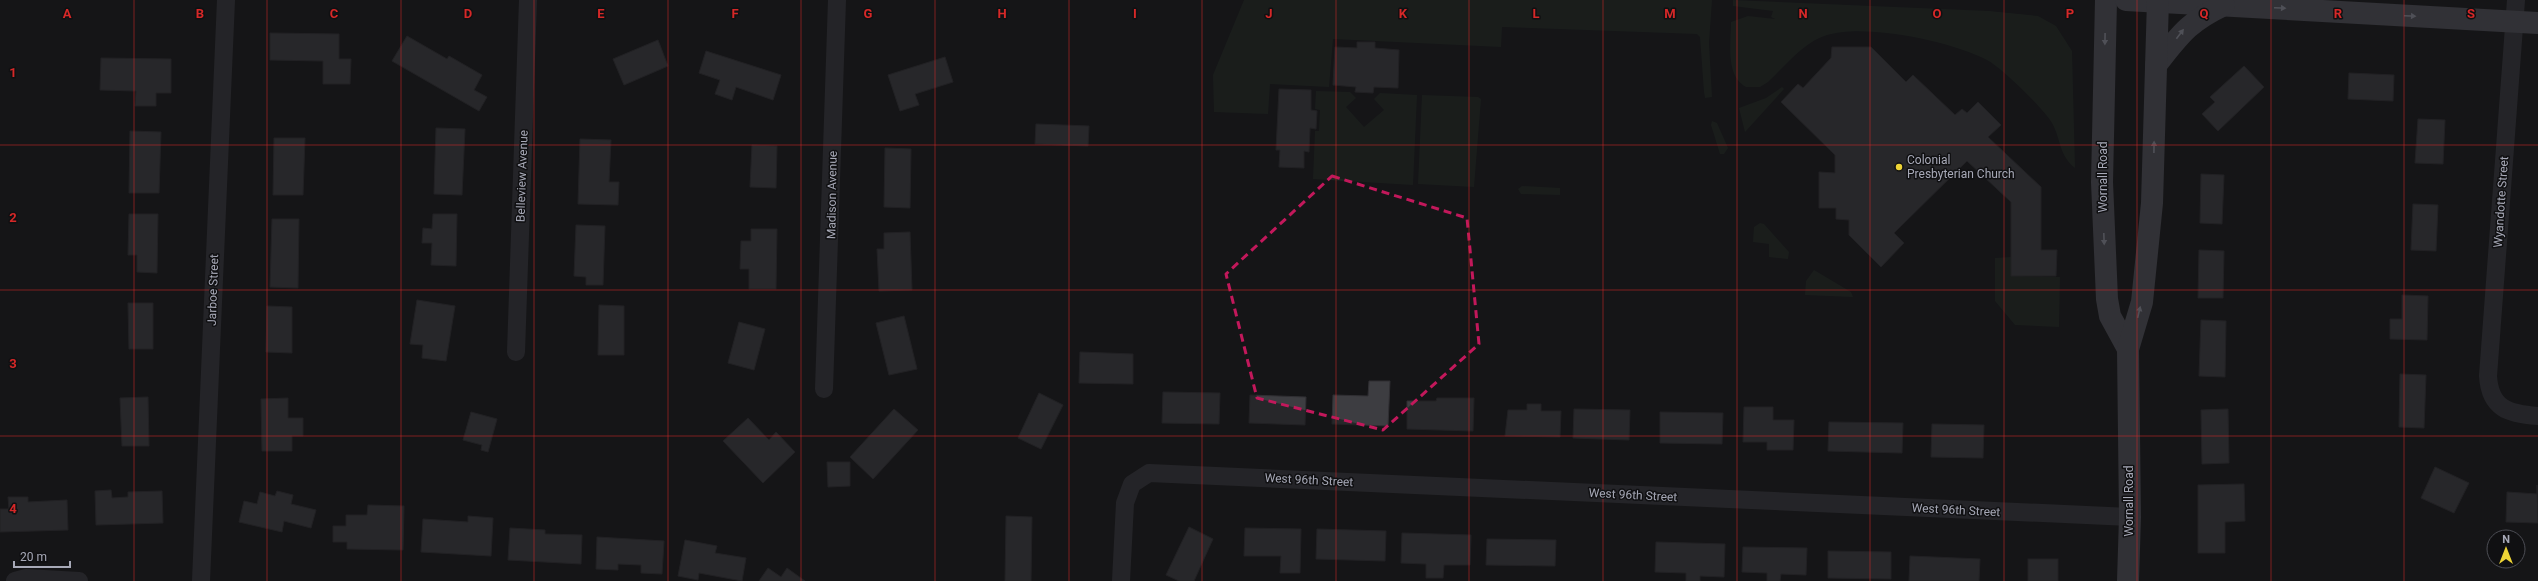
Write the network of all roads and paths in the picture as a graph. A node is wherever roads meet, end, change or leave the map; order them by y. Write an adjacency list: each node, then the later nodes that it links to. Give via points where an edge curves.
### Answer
1 (226, 0): 19 (street, Jarboe Street)
2 (528, 0): 13 (street, Belleview Avenue)
3 (837, 0): 14 (street, Madison Avenue)
4 (2106, 0): 12 (main road, Wornall Road, one-way to 12, via 2102,182 2107,299 2110,316)
5 (2126, 0): 7 (main road)
6 (2516, 0): 9 (street, Wyandotte Street)
7 (2158, 1): 8 (main road); 11 (main road, Wornall Road)
8 (2225, 5): 9 (main road, one-way to 9); 11 (main road, one-way to 8, via 2184,29 2204,14)
9 (2515, 22): 10 (main road); 15 (street, Wyandotte Street, via 2488,376 2489,390 2501,408 2521,415)
10 (2538, 23)
11 (2156, 65): 12 (main road, Wornall Road, one-way to 11, via 2142,302 2152,203)
12 (2128, 349): 16 (main road, Wornall Road)
13 (516, 352)
14 (824, 389)
15 (2538, 416)
16 (2130, 518): 20 (street, West 96th Street, via 1149,473 1132,484 1124,503); 21 (main road, Wornall Road)
17 (14, 581): 18 (street, via 26,578)
18 (80, 581)
19 (201, 581)
20 (1121, 581)
21 (2128, 581)

